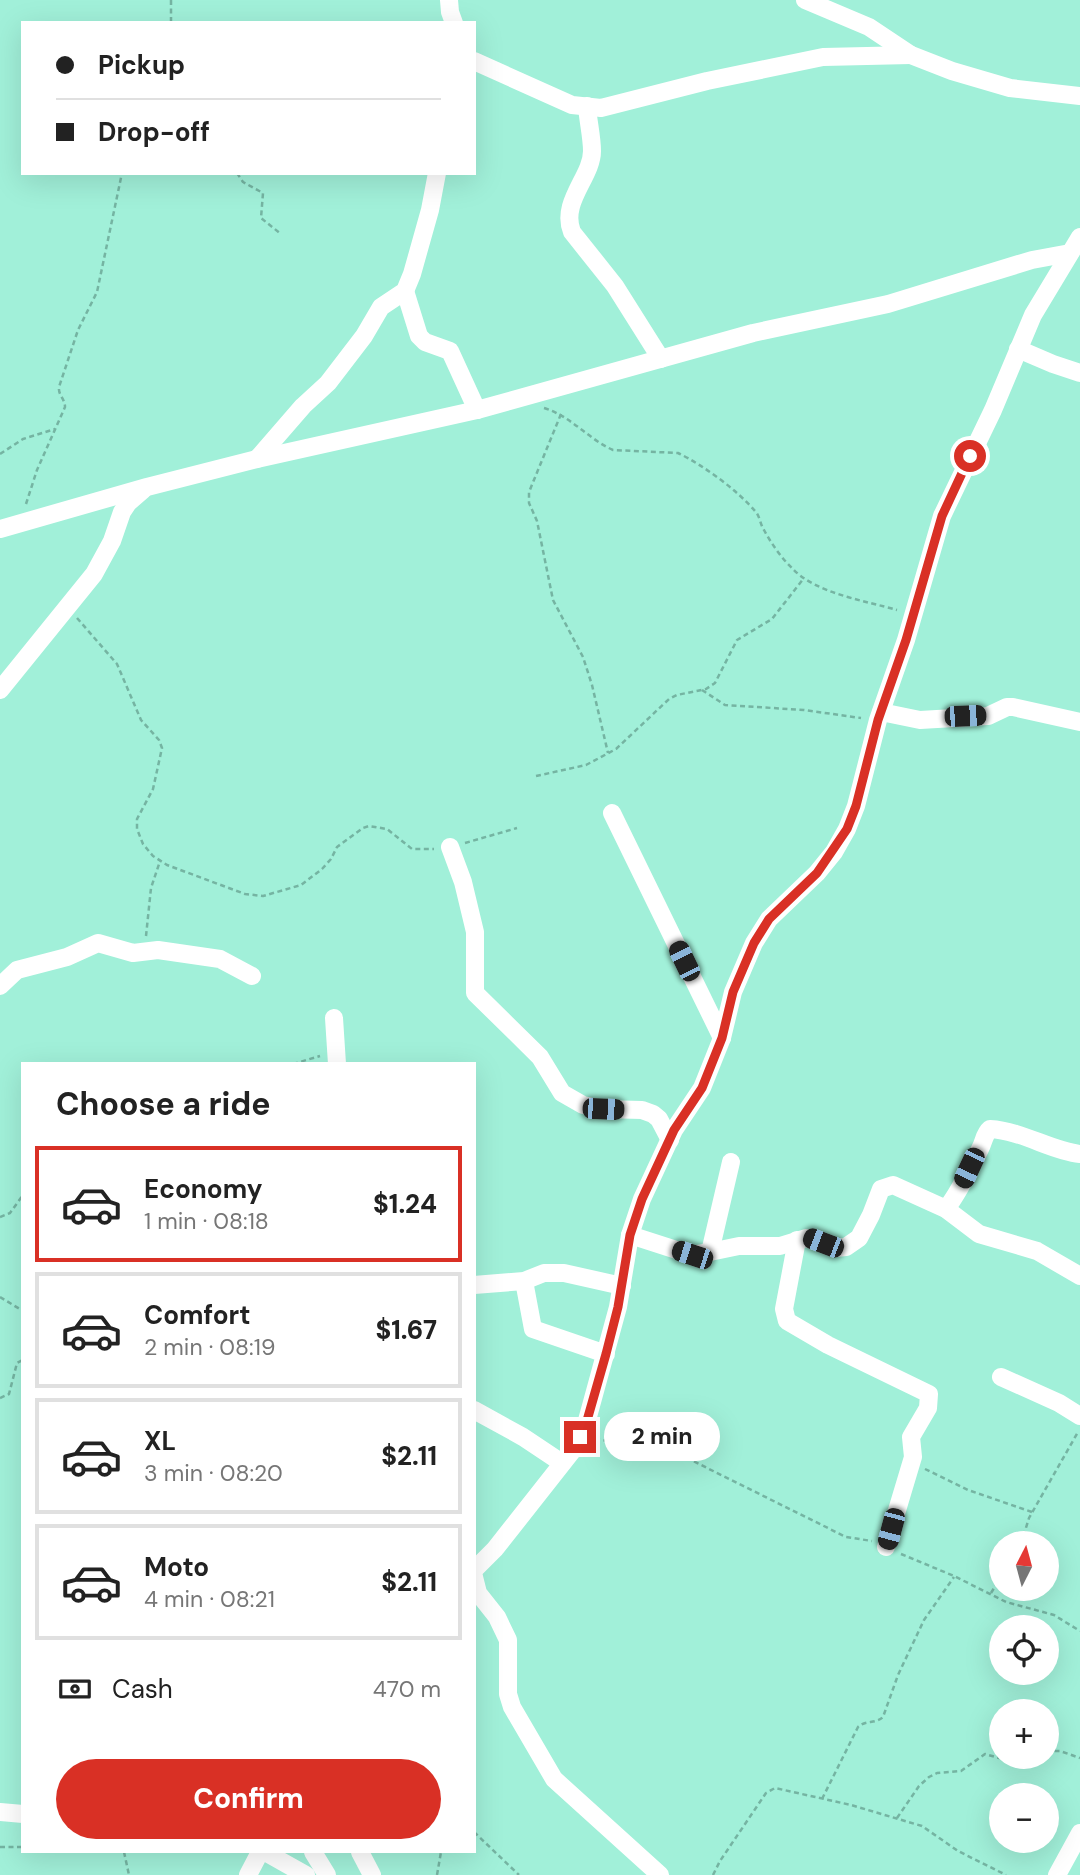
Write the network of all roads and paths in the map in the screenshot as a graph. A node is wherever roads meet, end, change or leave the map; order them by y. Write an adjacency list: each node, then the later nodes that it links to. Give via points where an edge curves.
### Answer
1 (170, 0): 4 (path)
2 (449, 0): 5 (street)
3 (806, 0): 6 (street, via 869,27)
4 (171, 21)
5 (453, 21)
6 (911, 55): 8 (street, via 1010,88); 9 (street, via 822,57 601,108)
7 (476, 62): 9 (street, via 572,105)
8 (1080, 96)
9 (587, 106): 18 (street, via 592,152 569,224)
10 (122, 175): 23 (path, via 97,292 78,330 59,387 65,407)
11 (238, 175): 13 (path, via 263,193 261,218)
12 (437, 175): 16 (street)
13 (281, 234)
14 (1080, 237): 15 (street)
15 (1070, 253): 17 (street); 18 (street, via 1032,260 888,304 753,333)
16 (405, 291): 21 (street, via 419,335 450,351); 25 (street, via 381,307 327,383)
17 (1018, 349): 19 (street); 31 (street, via 942,516)
18 (661, 359): 20 (street)
19 (1080, 373)
20 (514, 400): 21 (street); 22 (path)
21 (477, 410): 25 (street)
22 (561, 414): 29 (path, via 613,450 678,453 707,469 757,512 763,529); 36 (path, via 529,492 529,503 553,600 583,657)
23 (55, 429): 24 (path, via 23,439); 27 (path)
24 (0, 454)
25 (257, 459): 26 (street)
26 (147, 487): 27 (street); 30 (street, via 122,512 94,574)
27 (19, 524): 28 (street)
28 (0, 529)
29 (804, 578): 31 (path); 33 (path, via 772,619 737,640 715,682)
30 (67, 608): 32 (street); 41 (path, via 117,664 141,720 162,748 153,789 136,819 143,844)
31 (913, 615): 34 (street)
32 (0, 690)
33 (702, 690): 34 (path, via 725,705); 36 (path, via 669,699)
34 (879, 716): 35 (street, via 920,720 988,716 1013,707); 46 (street, via 847,829 817,873 769,919 754,943 733,992)
35 (1080, 722)
36 (608, 754): 37 (path, via 586,765)
37 (536, 776)
38 (612, 813): 46 (street)
39 (517, 828): 40 (path)
40 (450, 847): 41 (path, via 412,849 387,829 369,826 337,847 323,869 301,885 263,896 245,894); 49 (street, via 475,932 475,993 540,1057 562,1093 583,1105 653,1114)
41 (160, 861): 42 (path, via 151,888)
42 (145, 952): 43 (street, via 220,958); 44 (street, via 126,952 98,943 17,970)
43 (252, 976)
44 (0, 986)
45 (334, 1018): 47 (street)
46 (722, 1038): 49 (street, via 702,1088)
47 (336, 1057): 48 (path)
48 (305, 1062)
49 (670, 1140): 55 (street)
50 (1080, 1154): 53 (street, via 990,1129)
51 (731, 1162): 57 (street)
52 (21, 1198): 54 (path, via 10,1213)
53 (946, 1209): 56 (street, via 892,1185 881,1189 859,1238 851,1244 836,1248 810,1238); 58 (street, via 979,1234 1037,1251)
54 (0, 1217)
55 (630, 1235): 57 (street, via 692,1255); 61 (street)
56 (797, 1240): 57 (street, via 780,1246 739,1246); 72 (street, via 784,1315 828,1345 929,1394 928,1408 911,1437)
57 (710, 1252)
58 (1080, 1276)
59 (524, 1281): 60 (street); 61 (street, via 544,1273 564,1273); 64 (street, via 533,1329)
60 (476, 1285)
61 (622, 1286): 64 (street)
62 (0, 1297): 63 (path)
63 (21, 1310)
64 (606, 1354): 71 (street)
65 (21, 1361): 67 (path, via 14,1368 9,1394)
66 (1001, 1377): 69 (street)
67 (0, 1398)
68 (476, 1411): 73 (street)
69 (1080, 1416)
70 (1080, 1429): 74 (path)
71 (580, 1437): 73 (street); 76 (path, via 656,1448 687,1458 846,1537)
72 (913, 1457): 74 (path, via 933,1474); 76 (street)
73 (562, 1463): 77 (street)
74 (1032, 1512): 75 (path)
75 (1025, 1531)
76 (886, 1547): 78 (path)
77 (476, 1568): 106 (street, via 478,1593 508,1640 512,1707 554,1779)
78 (954, 1576): 79 (path); 85 (path, via 924,1620 883,1717 858,1727)
79 (989, 1592)
80 (1004, 1601): 81 (path, via 1054,1615)
81 (1080, 1631)
82 (1059, 1751): 84 (path)
83 (989, 1755): 88 (path, via 961,1772 929,1777)
84 (1080, 1758)
85 (822, 1799): 88 (path); 107 (path, via 771,1790)
86 (0, 1812): 87 (street)
87 (21, 1814)
88 (897, 1818): 108 (path, via 922,1826)
89 (1080, 1833): 109 (street)
90 (476, 1834): 105 (path)
91 (0, 1847): 92 (path)
92 (21, 1847)
93 (124, 1853): 99 (path)
94 (259, 1853): 100 (street)
95 (267, 1853): 101 (street)
96 (314, 1853): 102 (street)
97 (361, 1853): 103 (street)
98 (441, 1853): 104 (path)
99 (129, 1875)
100 (248, 1875)
101 (306, 1875)
102 (327, 1875)
103 (372, 1875)
104 (437, 1875)
105 (519, 1875)
106 (660, 1875)
107 (713, 1875)
108 (1006, 1875)
109 (1057, 1875)

